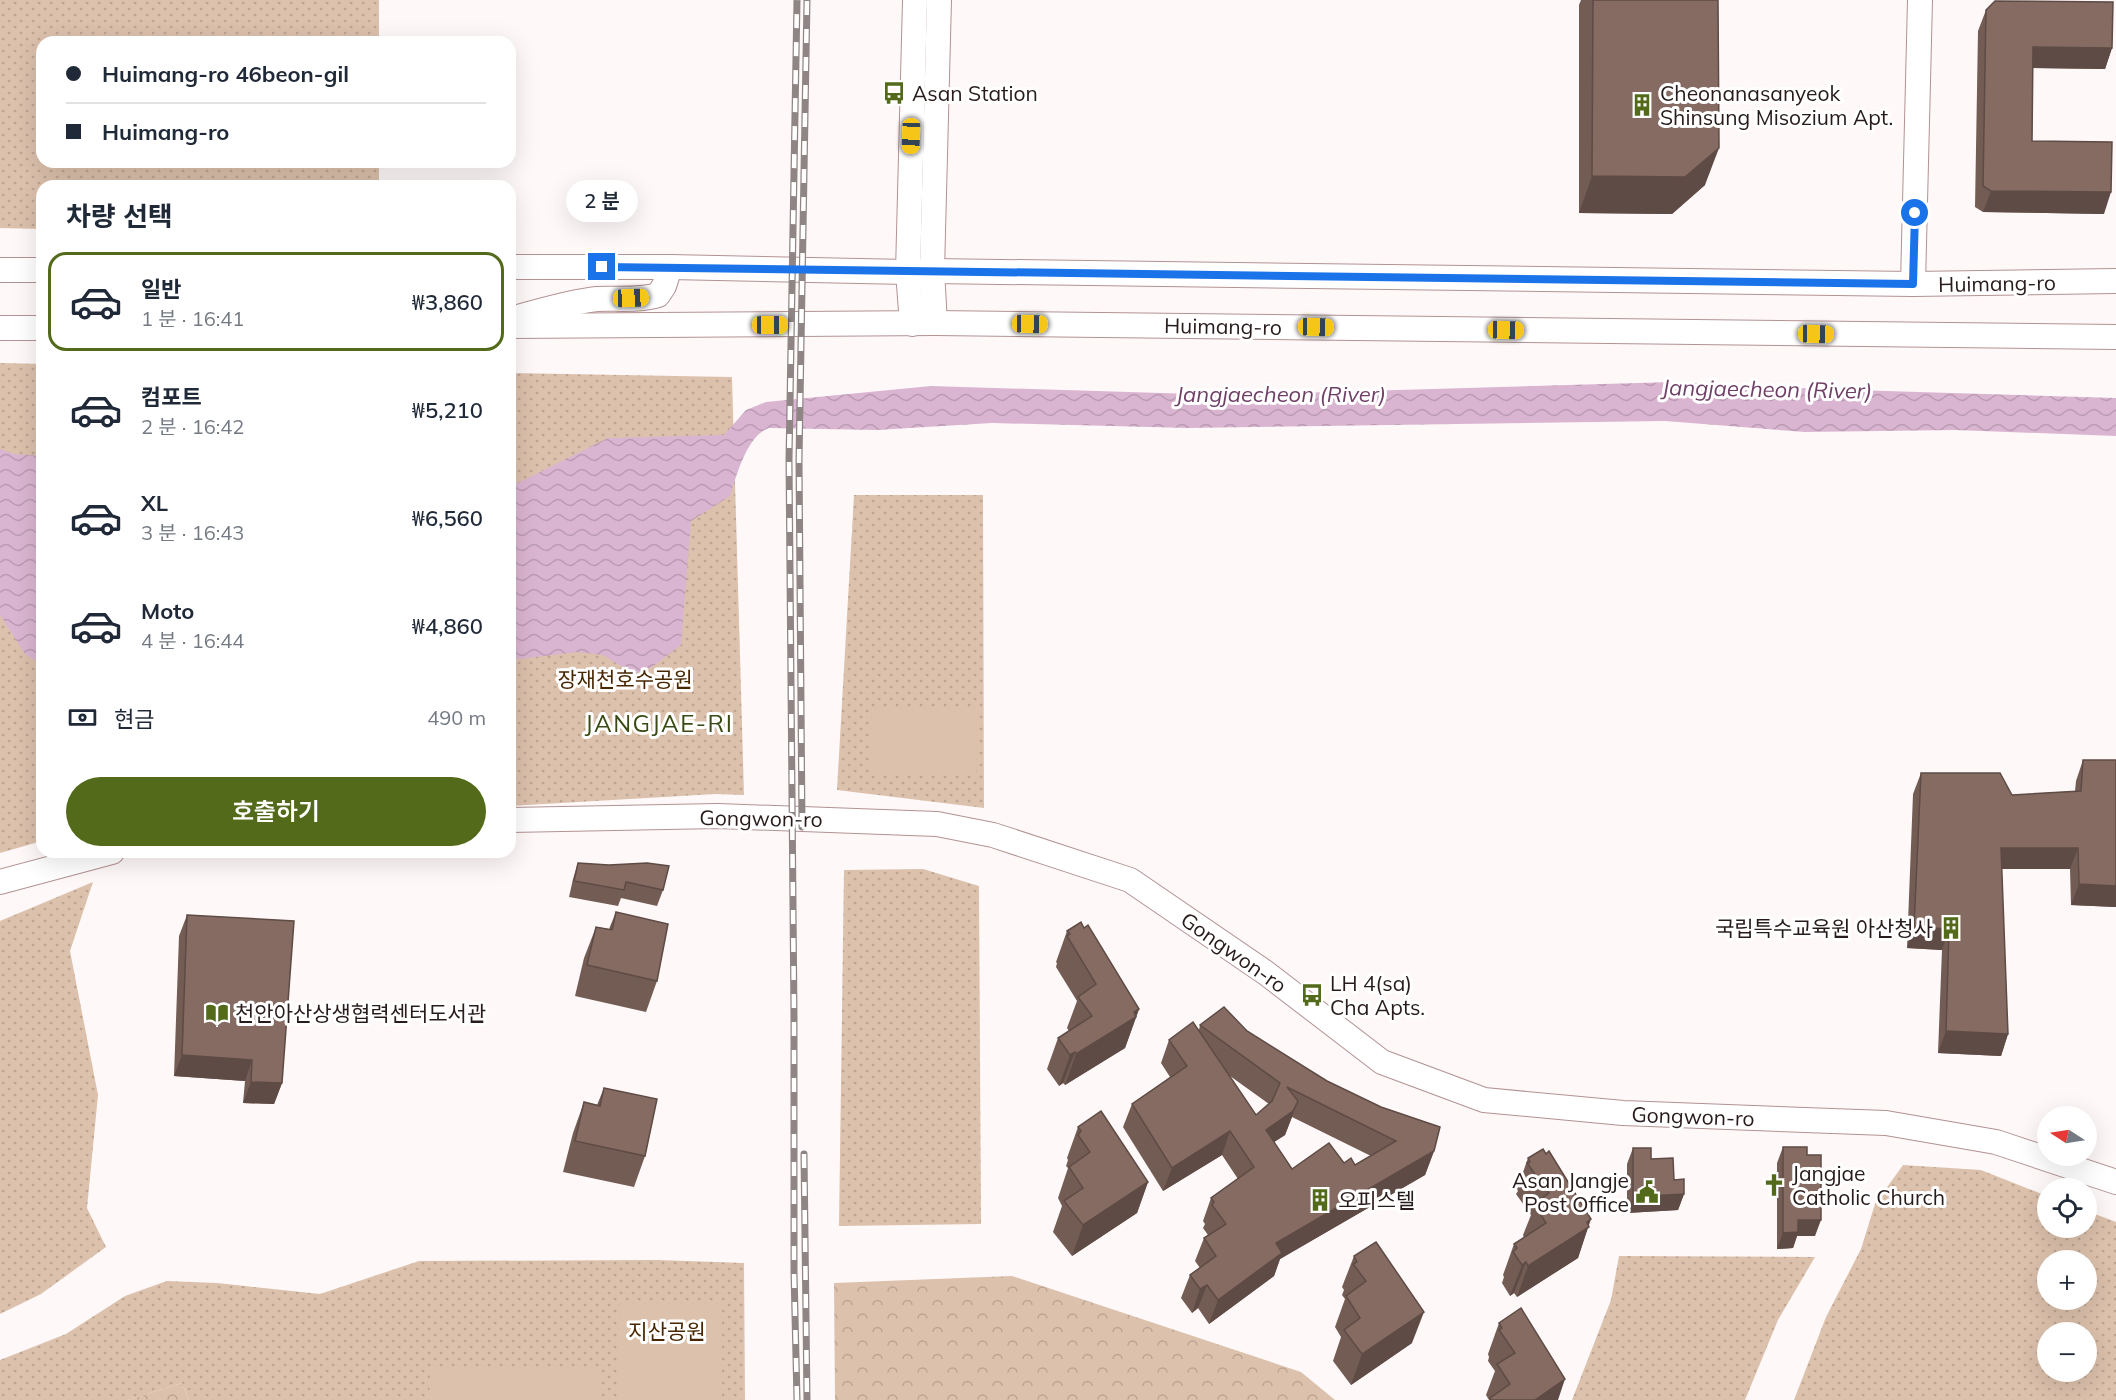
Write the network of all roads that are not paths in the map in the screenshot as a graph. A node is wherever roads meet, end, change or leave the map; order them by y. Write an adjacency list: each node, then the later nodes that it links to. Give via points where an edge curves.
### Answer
1 (915, 0): 9 (main road)
2 (939, 0): 8 (main road)
3 (1920, 0): 11 (main road)
4 (516, 267): 5 (main road, Huimang-ro)
5 (670, 267): 9 (main road, Huimang-ro); 12 (main road, via 658,295 597,299)
6 (0, 270): 7 (main road)
7 (36, 270)
8 (933, 271): 9 (main road, Huimang-ro); 11 (main road, Huimang-ro); 13 (main road)
9 (908, 272): 13 (main road)
10 (2116, 281): 11 (main road, Huimang-ro)
11 (1913, 284)
12 (516, 318)
13 (923, 323): 14 (main road, Huimang-ro); 17 (main road, Huimang-ro)
14 (516, 326)
15 (0, 328): 16 (main road)
16 (36, 328)
17 (2116, 337)
18 (516, 820): 21 (main road, Gongwon-ro, via 730,817 938,824 993,835 1130,879 1266,973 1382,1062 1484,1100 1623,1113 1886,1123 1996,1142)
19 (90, 858): 20 (main road)
20 (0, 882)
21 (2116, 1182)

